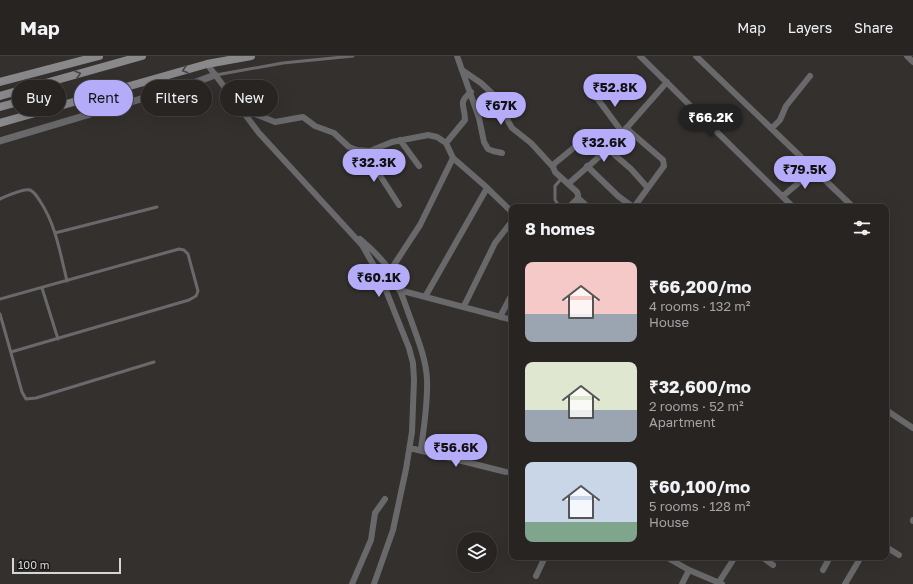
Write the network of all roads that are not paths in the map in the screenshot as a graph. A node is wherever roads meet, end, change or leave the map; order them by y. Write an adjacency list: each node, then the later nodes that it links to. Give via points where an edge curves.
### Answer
1 (99, 56): 16 (main road)
2 (142, 56): 14 (main road, one-way to 2)
3 (251, 56): 10 (main road)
4 (353, 56): 12 (lane, via 284,63)
5 (457, 56): 11 (street)
6 (640, 56): 17 (street)
7 (696, 56): 29 (street)
8 (908, 56): 9 (street)
9 (913, 62)
10 (206, 64): 12 (street); 24 (main road, one-way to 24)
11 (462, 70): 19 (street); 41 (street, via 496,97 506,112 512,128 531,143)
12 (216, 75): 15 (street); 32 (street)
13 (810, 76): 29 (street)
14 (59, 80)
15 (220, 81)
16 (0, 82)
17 (667, 82): 30 (street); 47 (street)
18 (0, 91): 20 (main road)
19 (470, 92): 34 (street, via 462,102 465,120); 37 (street, via 484,142 488,148)
20 (12, 93)
21 (12, 93): 23 (main road)
22 (594, 94): 30 (street)
23 (0, 96)
24 (69, 103): 25 (main road, via 22,101); 28 (main road)
25 (0, 107)
26 (247, 116): 60 (street, via 259,133)
27 (260, 116): 36 (street, via 275,122 303,117 315,126 334,133 353,150)
28 (0, 123)
29 (772, 128): 42 (street)
30 (624, 130): 35 (street); 46 (street, via 663,160 664,166)
31 (400, 140): 34 (street, via 428,135); 36 (street); 39 (street)
32 (0, 141)
33 (582, 141): 41 (street)
34 (446, 143): 38 (street)
35 (608, 149): 40 (street); 46 (street)
36 (365, 152): 57 (street)
37 (502, 153)
38 (454, 158): 45 (street); 63 (street, via 420,225)
39 (419, 166)
40 (587, 166): 44 (street); 53 (street)
41 (553, 167): 43 (street)
42 (815, 169): 47 (street); 56 (street)
43 (562, 178): 44 (street); 50 (lane, via 555,186 555,200)
44 (568, 184): 48 (street, via 577,192)
45 (487, 188): 59 (street); 67 (street)
46 (648, 188): 54 (street)
47 (783, 196): 55 (street)
48 (578, 198): 51 (street); 52 (street)
49 (0, 199): 62 (lane, via 24,190 32,191 50,217)
50 (558, 204)
51 (572, 204)
52 (585, 204)
53 (629, 204)
54 (635, 204)
55 (788, 204)
56 (848, 204)
57 (399, 205)
58 (157, 207): 62 (lane)
59 (509, 209)
60 (340, 220): 63 (street, via 373,250); 79 (street, via 367,252 381,278 409,348 414,380)
61 (509, 225): 70 (street, via 495,243)
62 (55, 233): 64 (lane)
63 (390, 271): 66 (street)
64 (67, 280): 65 (lane); 74 (lane, via 179,249 188,254 198,293 189,300)
65 (42, 288): 68 (lane); 74 (lane)
66 (399, 290): 67 (street); 80 (street, via 426,365 425,421)
67 (425, 297): 70 (street)
68 (0, 300)
69 (509, 300): 72 (street)
70 (464, 306): 72 (street)
71 (0, 314): 75 (lane)
72 (500, 317): 73 (street)
73 (509, 319)
74 (58, 339): 75 (lane)
75 (11, 352): 76 (lane, via 22,392 30,399)
76 (154, 362)
77 (889, 412): 78 (street)
78 (913, 428)
79 (410, 448): 80 (street); 97 (street, via 394,530)
80 (421, 450): 81 (street)
81 (506, 472)
82 (385, 500): 96 (street, via 375,513 371,540)
83 (889, 549): 84 (street)
84 (899, 555)
85 (544, 560): 94 (street)
86 (671, 560): 92 (street)
87 (733, 560): 95 (street)
88 (766, 560): 91 (street)
89 (828, 560): 93 (street)
90 (859, 560): 99 (street)
91 (773, 565)
92 (689, 570): 95 (street); 98 (street)
93 (823, 570)
94 (536, 576)
95 (720, 583)
96 (352, 584)
97 (374, 584)
98 (682, 584)
99 (845, 584)

